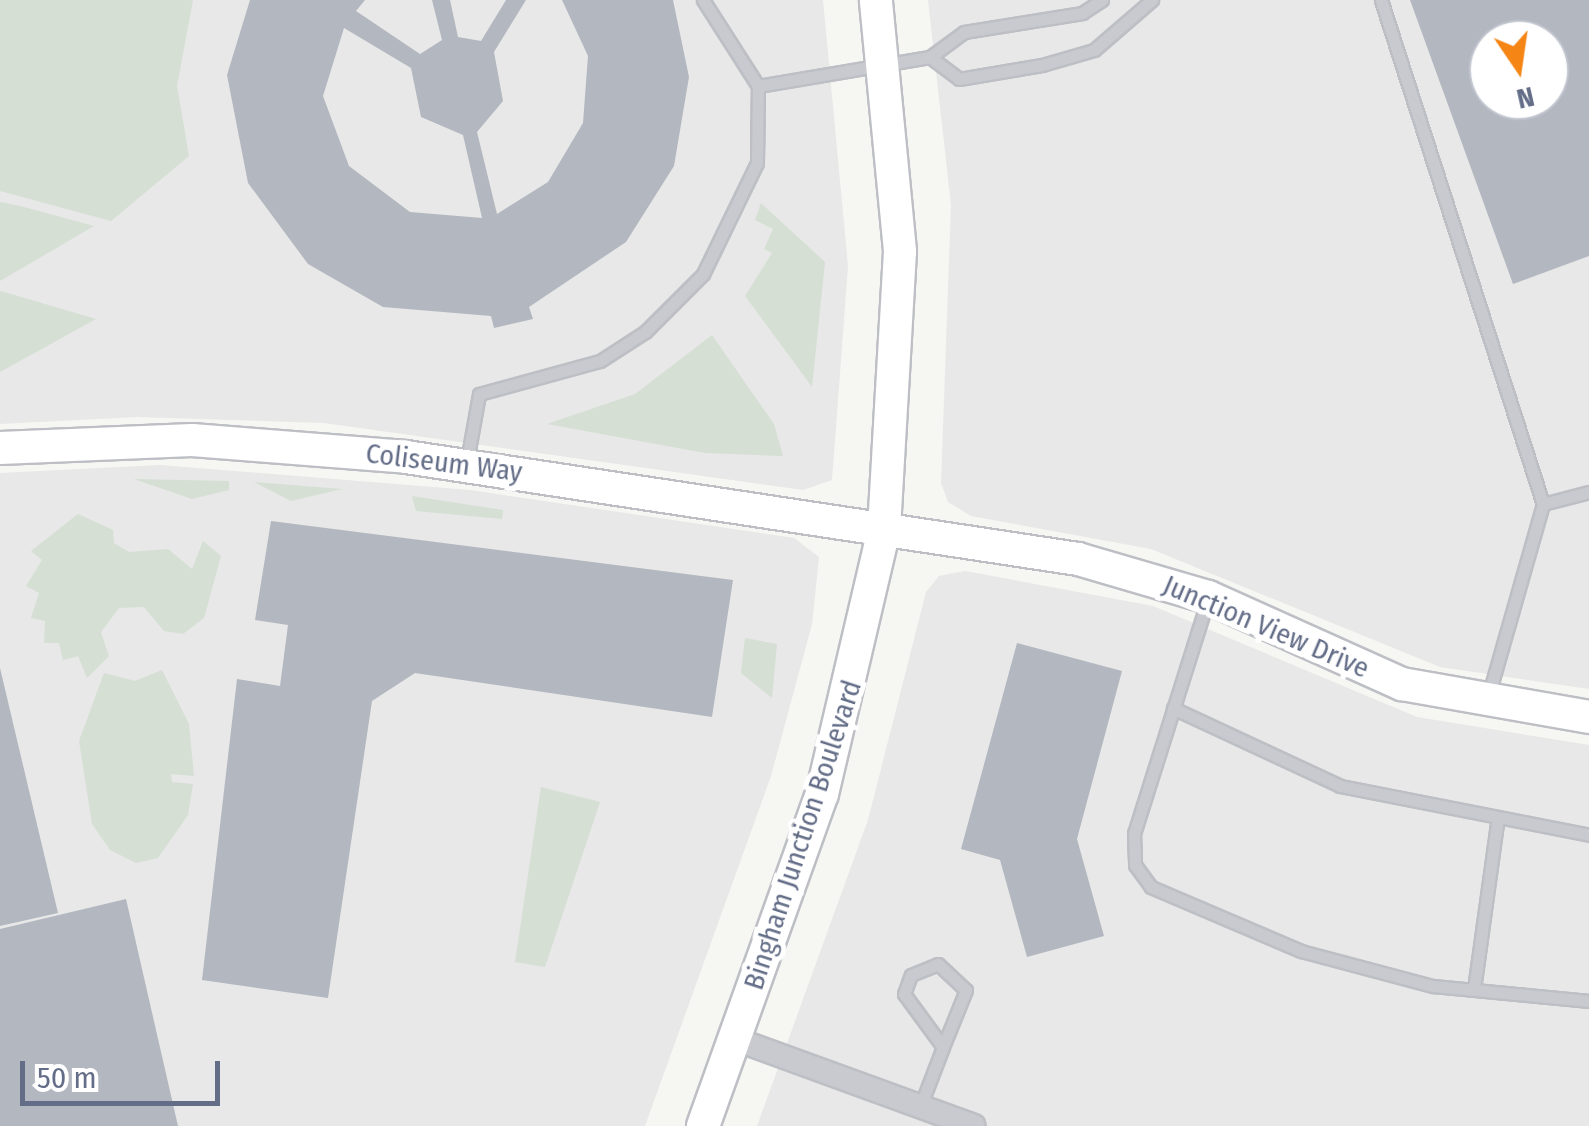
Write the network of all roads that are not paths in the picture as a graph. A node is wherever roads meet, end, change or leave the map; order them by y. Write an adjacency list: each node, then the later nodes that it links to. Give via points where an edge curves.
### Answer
1 (703, 0): 8 (lane)
2 (876, 0): 7 (street, Bingham Junction Boulevard)
3 (1102, 0): 6 (lane, via 1082,12 964,32)
4 (1152, 0): 6 (lane, via 1094,50 1042,66 960,78)
5 (1381, 0): 12 (lane)
6 (930, 57): 7 (lane)
7 (886, 63): 8 (lane); 13 (street, Bingham Junction Boulevard, via 900,304)
8 (758, 86): 10 (lane, via 757,163 702,274 645,332 600,360 479,394)
9 (0, 448): 10 (street, Coliseum Way, via 240,441)
10 (466, 465): 13 (street, Coliseum Way)
11 (1589, 492): 12 (lane)
12 (1543, 504): 15 (lane)
13 (884, 529): 14 (street, Junction View Drive, via 1078,559); 22 (street, Bingham Junction Boulevard, via 834,754)
14 (1208, 597): 15 (street, Junction View Drive, via 1364,671); 16 (lane)
15 (1485, 705): 17 (street, Junction View Drive)
16 (1173, 708): 18 (lane, via 1340,786); 20 (lane, via 1134,833 1135,865 1151,887 1301,951)
17 (1589, 718)
18 (1496, 823): 19 (lane); 20 (lane)
19 (1589, 835)
20 (1474, 989): 21 (lane)
21 (1589, 1000)
22 (735, 1039): 24 (street); 25 (street, Bingham Junction Boulevard)
23 (943, 1047): 23 (lane, via 966,990 948,966 928,964 906,984 906,1004); 24 (lane)
24 (920, 1106): 26 (street)
25 (703, 1126)
26 (974, 1126)

